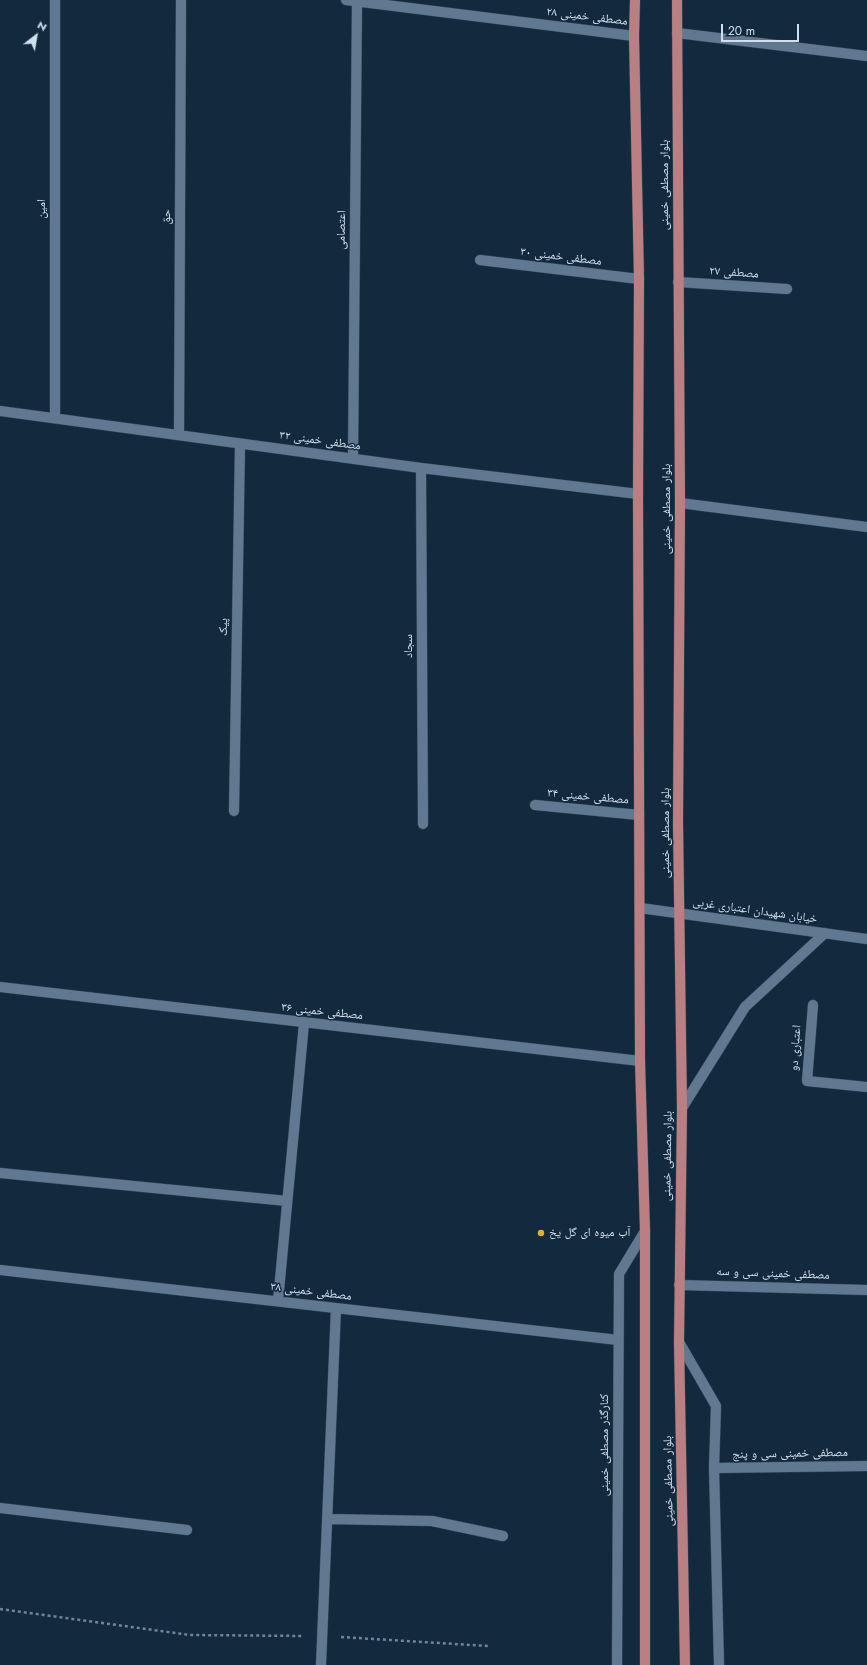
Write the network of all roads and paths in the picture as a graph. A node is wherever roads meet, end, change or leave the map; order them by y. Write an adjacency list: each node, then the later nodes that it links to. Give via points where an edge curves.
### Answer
1 (55, 0): 15 (street, امین)
2 (181, 0): 16 (street, حق)
3 (346, 0): 6 (street, مصطفی خمینی ۲۸)
4 (635, 0): 8 (main road, بلوار مصطفی خمینی)
5 (677, 0): 7 (main road, بلوار مصطفی خمینی)
6 (357, 1): 8 (street, مصطفی خمینی ۲۸); 18 (street, اعتصامی)
7 (677, 34): 9 (street); 12 (main road, بلوار مصطفی خمینی)
8 (634, 36): 11 (main road, بلوار مصطفی خمینی)
9 (867, 56)
10 (480, 260): 11 (street, مصطفی خمینی ۳۰)
11 (639, 280): 20 (main road, بلوار مصطفی خمینی)
12 (678, 282): 13 (street, مصطفی ۲۷); 21 (main road, بلوار مصطفی خمینی)
13 (787, 289)
14 (0, 411): 15 (street, مصطفی خمینی ۳۲)
15 (55, 418): 16 (street, مصطفی خمینی ۳۲)
16 (179, 435): 17 (street, مصطفی خمینی ۳۲)
17 (240, 444): 18 (street, مصطفی خمینی ۳۲); 24 (street, پیک)
18 (353, 458): 19 (street, مصطفی خمینی ۳۲)
19 (421, 468): 20 (street, مصطفی خمینی ۳۲); 26 (street, سجاد)
20 (638, 494): 25 (main road, بلوار مصطفی خمینی)
21 (680, 503): 22 (street); 28 (main road, بلوار مصطفی خمینی)
22 (867, 527)
23 (535, 805): 25 (street, مصطفی خمینی ۳۴)
24 (234, 811)
25 (639, 815): 27 (main road, بلوار مصطفی خمینی)
26 (424, 824)
27 (640, 908): 28 (street, خیابان شهیدان اعتباری غربی); 34 (main road, بلوار مصطفی خمینی)
28 (680, 914): 29 (street, خیابان شهیدان اعتباری غربی); 36 (main road, بلوار مصطفی خمینی)
29 (825, 933): 30 (street, خیابان شهیدان اعتباری غربی); 36 (street, via 745,1006)
30 (867, 938)
31 (0, 987): 33 (street, مصطفی خمینی ۳۶)
32 (813, 1005): 35 (street, اعتباری دو, via 807,1080)
33 (304, 1023): 34 (street, مصطفی خمینی ۳۶); 38 (street)
34 (640, 1061): 39 (main road, بلوار مصطفی خمینی)
35 (867, 1087)
36 (682, 1108): 41 (main road, بلوار مصطفی خمینی)
37 (0, 1173): 38 (street)
38 (287, 1202): 43 (street)
39 (644, 1232): 45 (street, کنارگذر مصطفی خمینی, via 619,1274); 58 (main road, بلوار مصطفی خمینی)
40 (0, 1270): 43 (street, مصطفی خمینی ۳۸)
41 (679, 1285): 42 (street, مصطفی خمینی سی و سه); 46 (main road, بلوار مصطفی خمینی)
42 (867, 1290)
43 (278, 1301): 44 (street, مصطفی خمینی ۳۸)
44 (336, 1308): 45 (street, مصطفی خمینی ۳۸); 50 (street)
45 (618, 1340): 57 (street, کنارگذر مصطفی خمینی)
46 (679, 1342): 48 (street, via 716,1406); 59 (main road, بلوار مصطفی خمینی)
47 (867, 1466): 48 (street, مصطفی خمینی سی و پنج)
48 (714, 1468): 60 (street)
49 (0, 1508): 51 (street)
50 (328, 1519): 52 (street, via 432,1521); 54 (street)
51 (187, 1530)
52 (503, 1536)
53 (0, 1609): 54 (path, via 190,1635)
54 (322, 1636): 55 (path); 56 (street)
55 (488, 1646)
56 (321, 1665)
57 (617, 1665)
58 (645, 1665)
59 (685, 1665)
60 (719, 1665)

